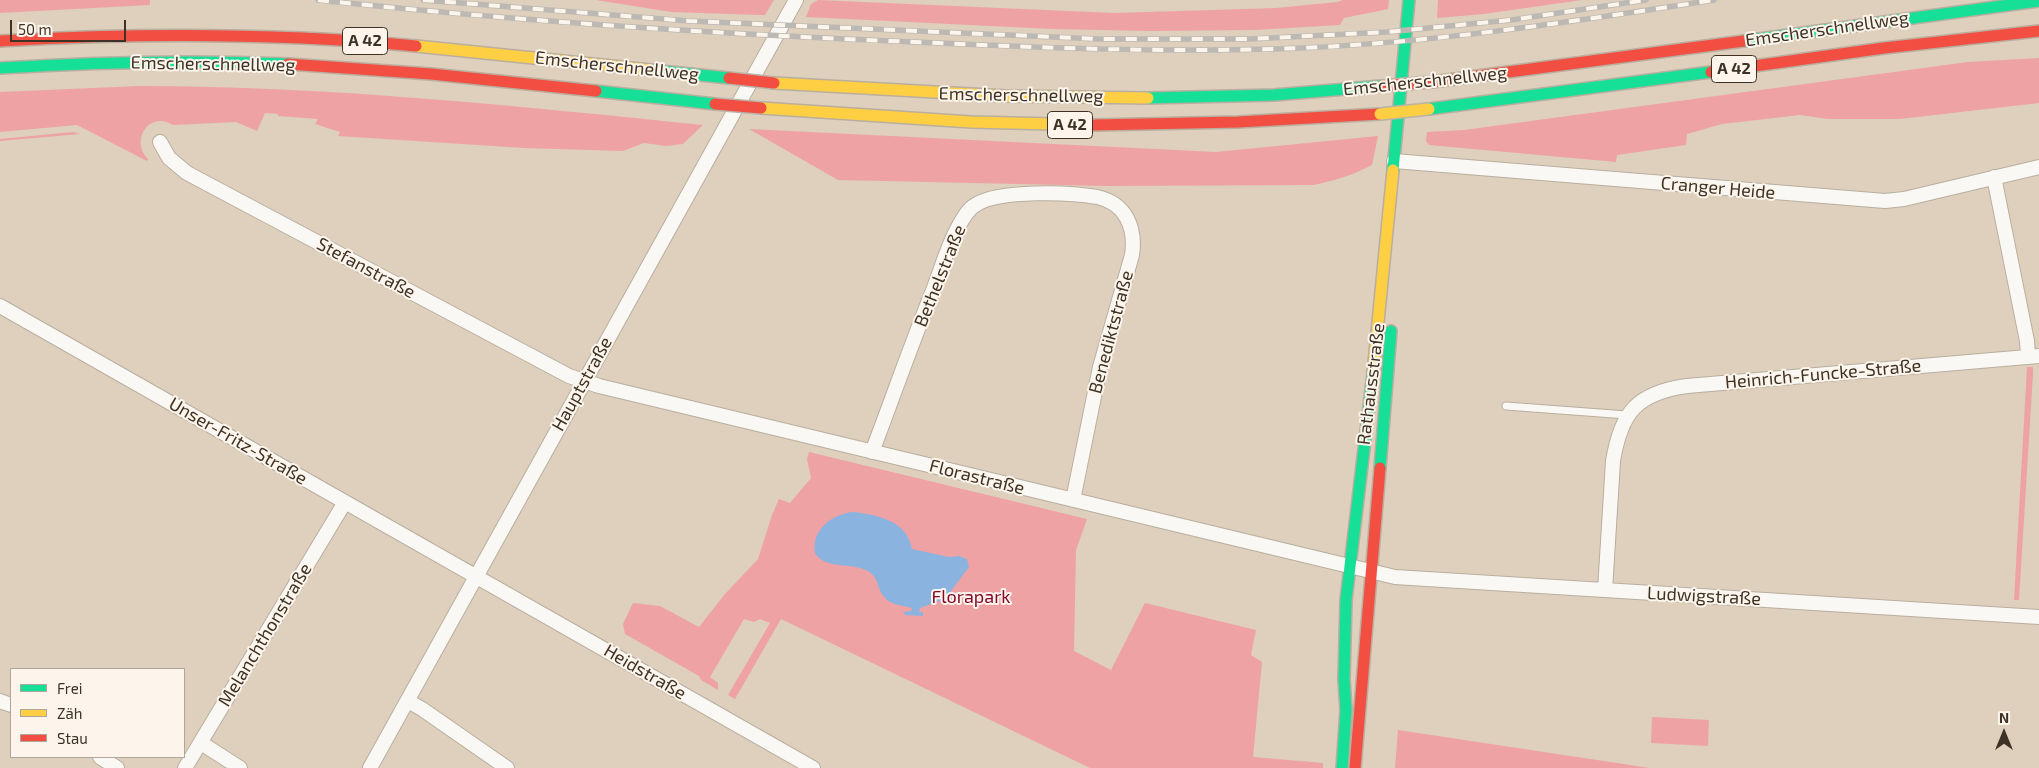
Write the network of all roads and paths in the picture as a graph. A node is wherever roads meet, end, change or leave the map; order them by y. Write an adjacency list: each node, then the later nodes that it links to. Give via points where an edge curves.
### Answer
1 (796, 0): 17 (street, Hauptstraße)
2 (1409, 0): 10 (main road, Rathausstraße)
3 (2039, 1): 5 (main road, Emscherschnellweg / A 42, bridge, via 1432,82 1239,96 1097,98 937,94 774,83 343,40 161,34)
4 (2039, 31): 6 (main road, Emscherschnellweg / A 42, bridge, via 1884,48 1594,89 1380,114 1239,123 1096,126 761,108 335,67 142,61)
5 (0, 41)
6 (0, 68)
7 (1414, 76): 8 (main road)
8 (1410, 124)
9 (160, 142): 17 (street, Stefanstraße, via 169,158 187,173)
10 (1404, 161): 12 (street, Cranger Heide, via 1885,201); 23 (main road, Rathausstraße)
11 (2039, 167): 12 (street, Cranger Heide)
12 (1994, 177): 16 (street, Heinrich-Funcke-Straße, via 2027,341)
13 (1081, 195): 20 (street, Bethelstraße, via 1003,195 976,204 967,213 953,238); 21 (street, Benediktstraße, via 1099,198 1120,209 1128,219 1134,242 1100,367)
14 (0, 306): 22 (street, Unser-Fritz-Straße)
15 (1392, 317): 24 (main road, Rathausstraße)
16 (2033, 356): 19 (street, Heinrich-Funcke-Straße, via 1679,387 1651,395)
17 (583, 381): 20 (street, Florastraße); 25 (street, Hauptstraße)
18 (1506, 406): 19 (lane)
19 (1627, 416): 26 (street, Heinrich-Funcke-Straße, via 1620,429 1613,461)
20 (872, 452): 21 (street, Florastraße)
21 (1073, 500): 23 (street, Florastraße)
22 (345, 502): 25 (street, Unser-Fritz-Straße); 29 (street, Melanchthonstraße)
23 (1350, 567): 24 (street, Florastraße); 37 (main road, Rathausstraße, via 1346,600 1346,710)
24 (1370, 572): 26 (street, Ludwigstraße, via 1395,577); 38 (main road, Rathausstraße)
25 (476, 577): 28 (street, Hauptstraße); 31 (street, Heidstraße)
26 (1605, 590): 27 (street, Ludwigstraße)
27 (2039, 617)
28 (408, 701): 35 (street, Hauptstraße); 36 (street)
29 (201, 743): 33 (street, Melanchthonstraße); 34 (street)
30 (102, 758): 32 (street)
31 (809, 767)
32 (117, 768)
33 (185, 768)
34 (240, 768)
35 (370, 768)
36 (507, 768)
37 (1342, 768)
38 (1355, 768)

